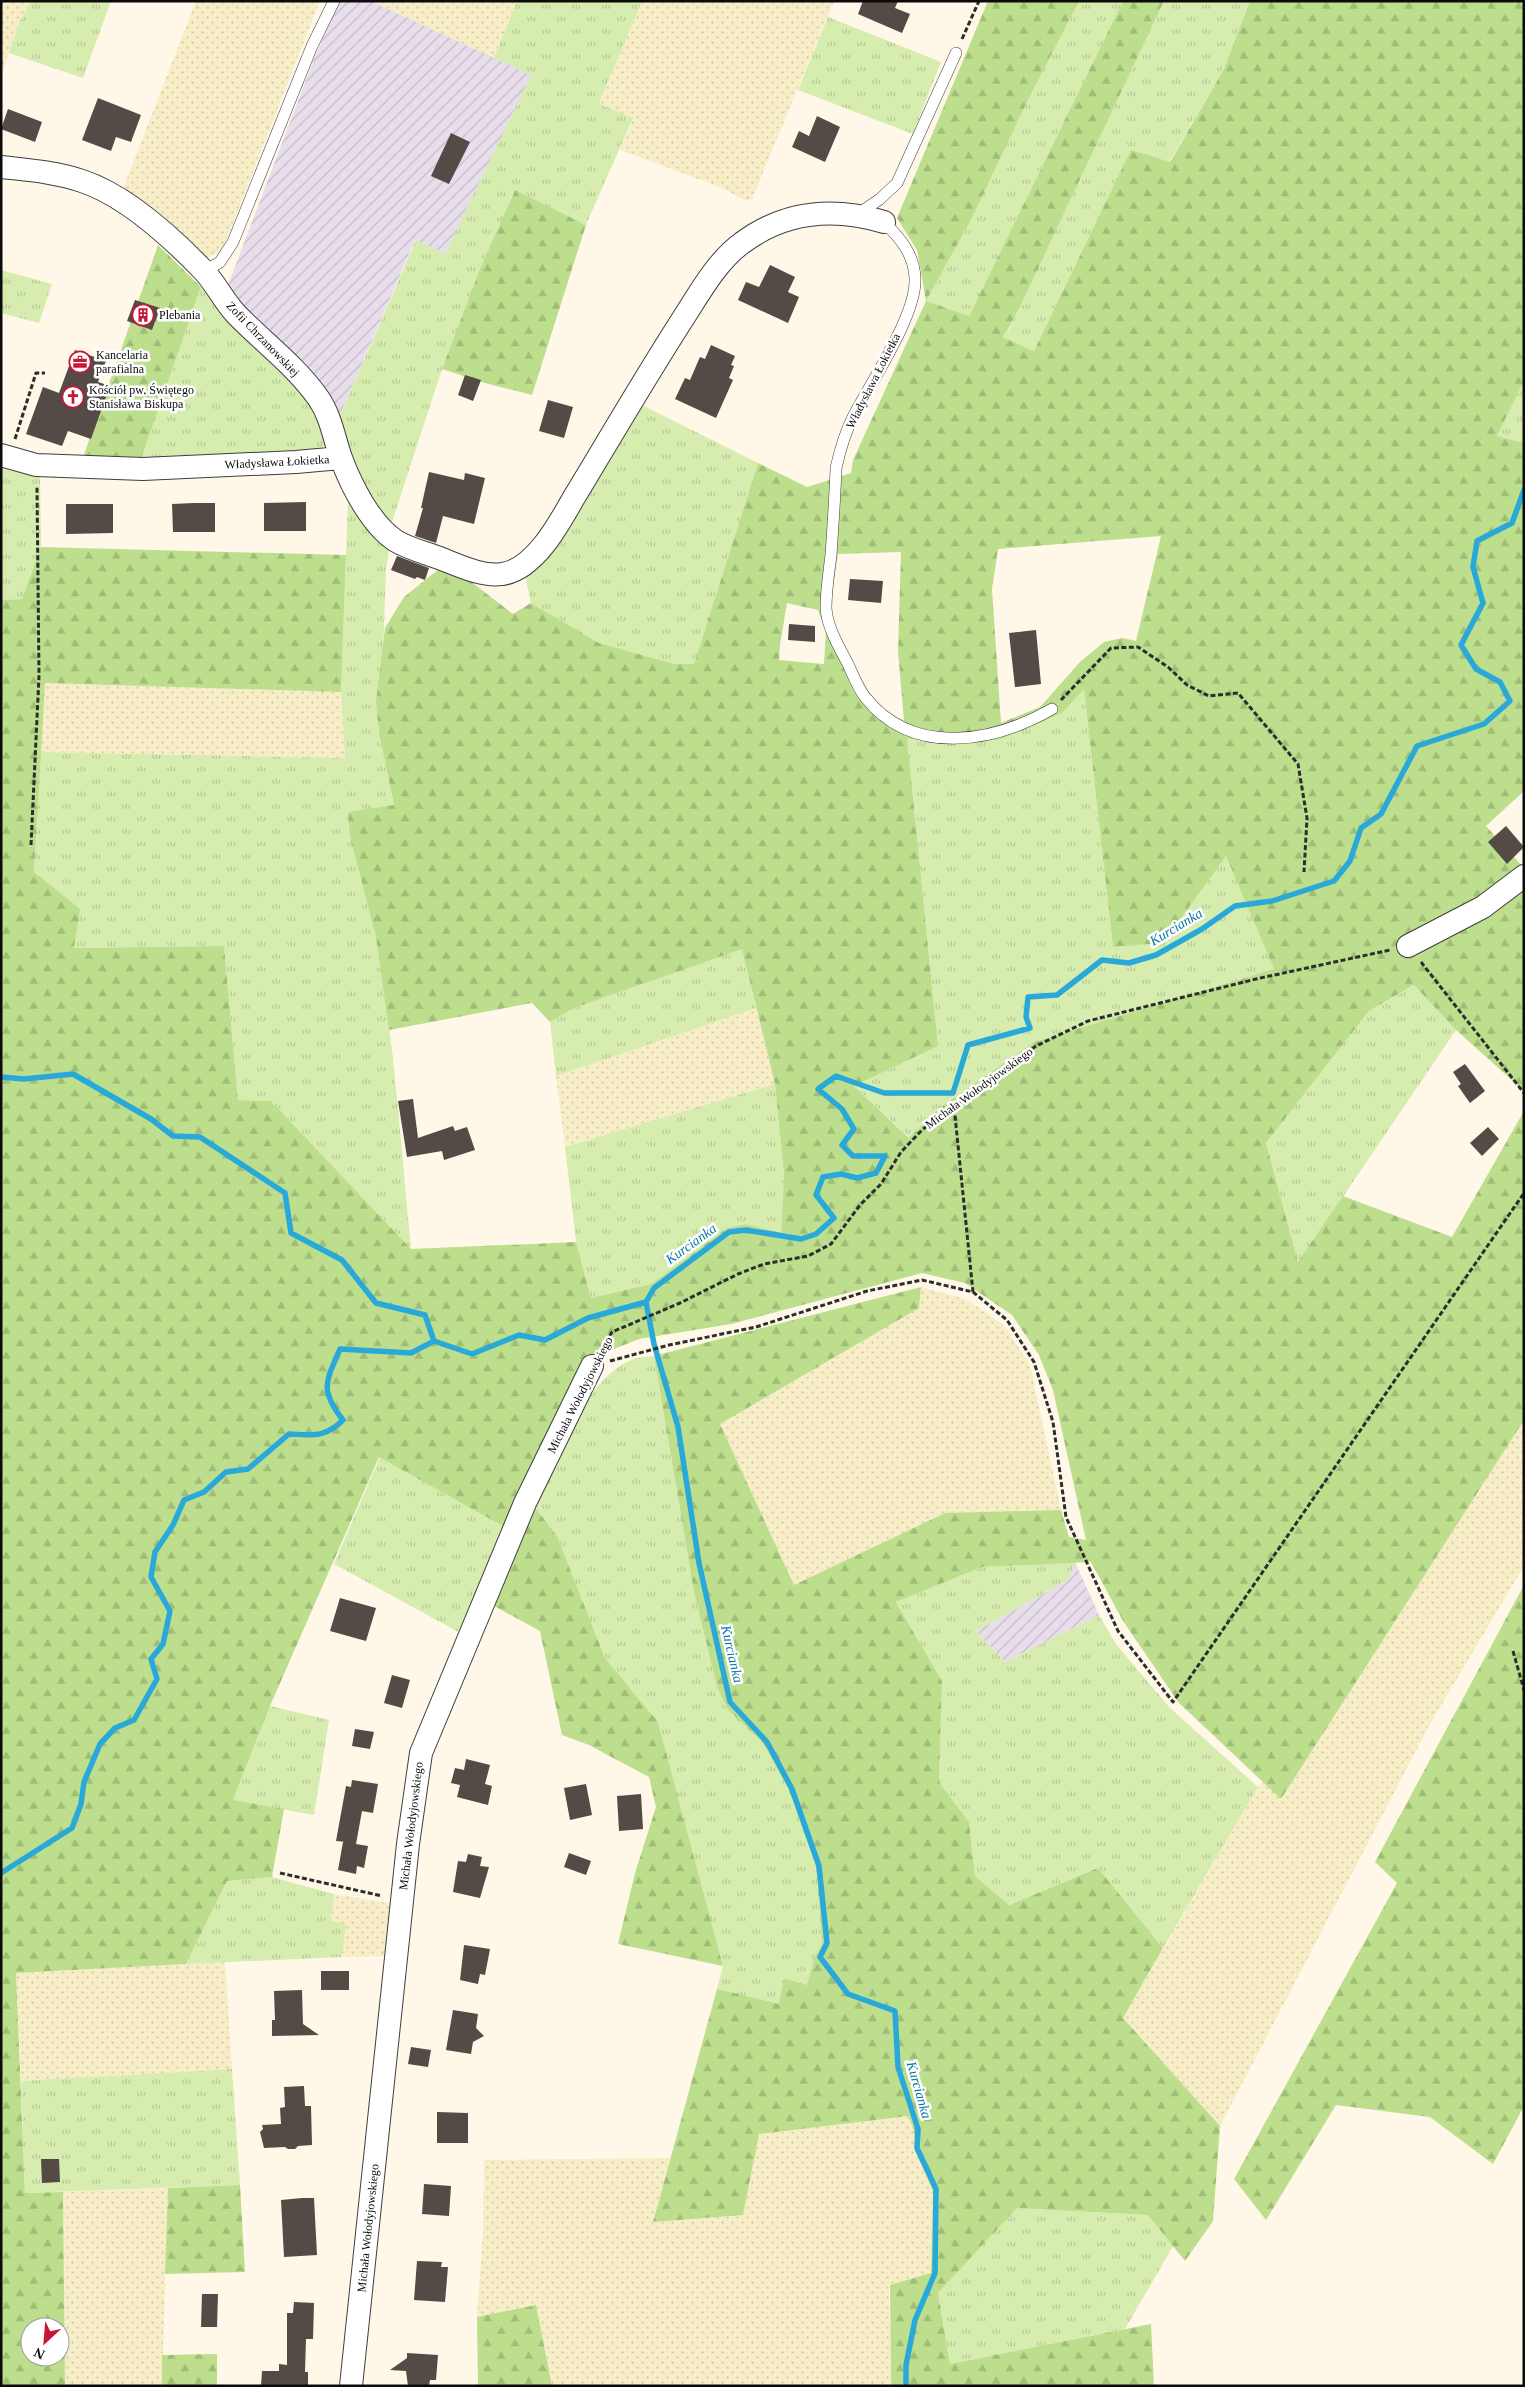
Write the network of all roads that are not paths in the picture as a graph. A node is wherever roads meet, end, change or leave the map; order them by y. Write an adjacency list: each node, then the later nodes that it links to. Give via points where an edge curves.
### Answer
1 (334, 1): 6 (lane, via 312,46 233,242 220,262)
2 (956, 53): 4 (lane, via 897,183)
3 (1, 166): 6 (street, Zofii Chrzanowskiej, via 83,181 119,199 167,236)
4 (858, 214): 5 (street, Władysława Łokietka); 8 (street, Władysława Łokietka, via 817,213 789,218 762,229 738,245 701,291 666,344 554,532 524,564 504,574 463,568 396,541 365,506)
5 (884, 222): 9 (lane, Władysława Łokietka, via 902,240 911,256 915,293 895,341 852,418 841,446 836,468 826,609 833,634 865,697 882,714 925,736 948,739 976,737 1028,722)
6 (205, 272): 8 (street, Zofii Chrzanowskiej, via 235,312 286,359 320,401)
7 (5, 456): 8 (street, Władysława Łokietka, via 36,465 143,469)
8 (341, 458)
9 (1052, 709)
10 (1524, 876): 11 (street, via 1483,907)
11 (1408, 946)
12 (592, 1366): 13 (street, Michała Wołodyjowskiego, via 525,1504 421,1753 402,1901)
13 (351, 2386)

